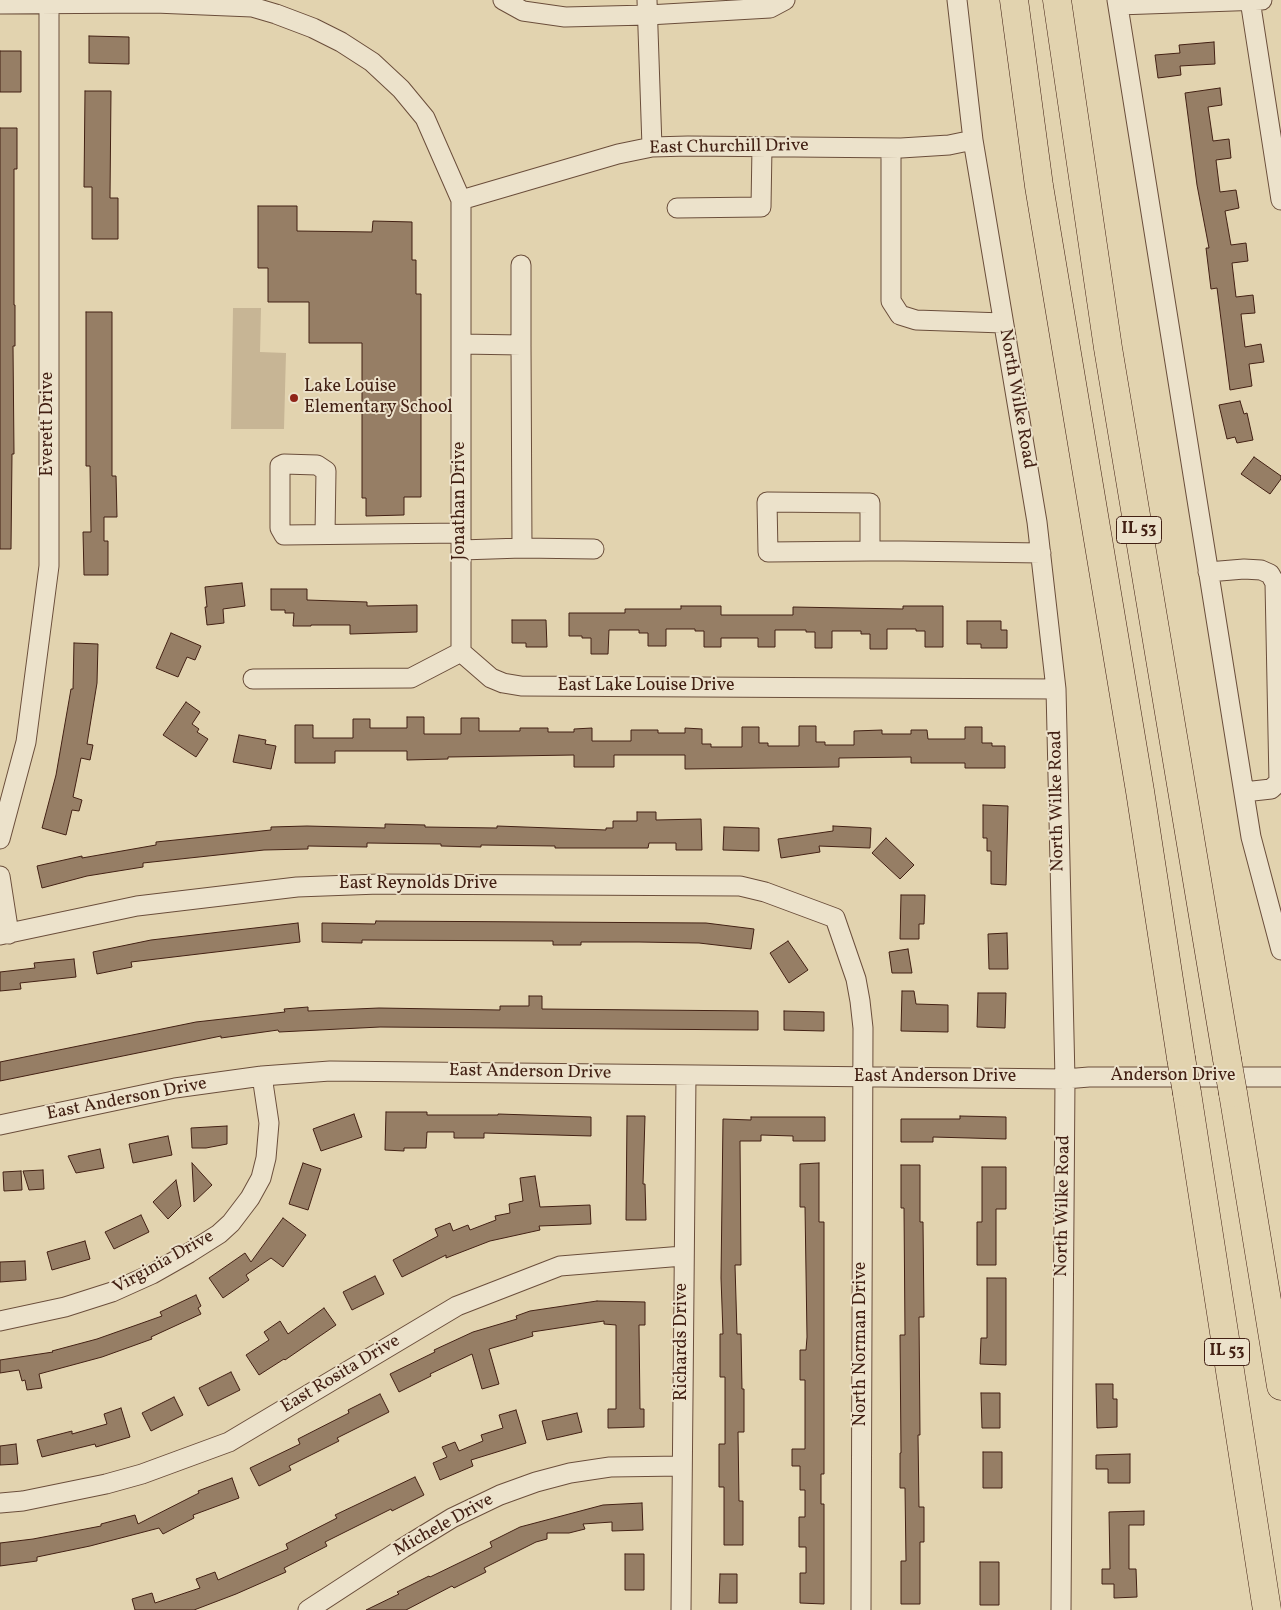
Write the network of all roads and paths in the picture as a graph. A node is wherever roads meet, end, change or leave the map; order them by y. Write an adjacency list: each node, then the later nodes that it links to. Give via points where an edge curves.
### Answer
1 (503, 0): 11 (street, via 523,10 566,17)
2 (785, 0): 11 (street, via 770,8)
3 (957, 0): 12 (street, North Wilke Road)
4 (1014, 0): 57 (highway, IL 53, bridge, via 1039,186 1140,791)
5 (1057, 0): 50 (highway, IL 53, bridge, via 1108,348)
6 (1250, 0): 7 (street); 9 (street); 17 (street)
7 (1263, 0)
8 (48, 3): 10 (street); 16 (street, via 252,7 313,28 372,62 401,89 425,118); 36 (street, Everett Drive, via 49,566 26,742)
9 (1118, 3): 29 (street)
10 (0, 4)
11 (647, 8): 13 (street)
12 (973, 140): 15 (street, East Churchill Drive, via 949,145); 20 (street, North Wilke Road)
13 (652, 147): 14 (street, East Churchill Drive); 16 (street, East Churchill Drive)
14 (762, 147): 15 (street, East Churchill Drive); 18 (street, via 761,207)
15 (891, 148): 20 (street, via 891,302 900,315 916,320)
16 (461, 200): 21 (street, Jonathan Drive)
17 (1281, 200)
18 (677, 208)
19 (521, 265): 22 (street)
20 (1004, 323): 28 (street, North Wilke Road)
21 (461, 344): 22 (street); 24 (street, Jonathan Drive)
22 (521, 345): 25 (street)
23 (325, 534): 24 (street)
24 (461, 541): 25 (street); 31 (street, Jonathan Drive)
25 (522, 548): 26 (street)
26 (594, 548)
27 (870, 551): 27 (street, via 768,552 767,502 870,503); 28 (street)
28 (1040, 553): 33 (street, North Wilke Road)
29 (1208, 572): 30 (street, via 1244,569); 35 (street)
30 (1276, 573): 34 (street)
31 (461, 652): 32 (street, via 412,678); 33 (street, East Lake Louise Drive, via 491,678 513,686)
32 (253, 679)
33 (1056, 689): 46 (street, North Wilke Road)
34 (1280, 782): 35 (street, via 1271,789)
35 (1244, 792): 38 (street, via 1250,837)
36 (0, 839)
37 (0, 876): 40 (street)
38 (1275, 910): 41 (street)
39 (835, 918): 40 (street, East Reynolds Drive, via 740,886 379,884 298,887 137,906); 44 (street, North Norman Drive, via 856,979 860,1001)
40 (4, 935)
41 (1281, 950)
42 (686, 1075): 43 (street, East Anderson Drive, via 358,1070); 44 (street, East Anderson Drive); 48 (street, Richards Drive)
43 (262, 1076): 47 (street, East Anderson Drive, via 175,1088); 49 (street, Virginia Drive, via 269,1123 266,1158 261,1178 231,1223 189,1253 112,1292 65,1307)
44 (863, 1077): 46 (street, East Anderson Drive); 55 (street, North Norman Drive)
45 (1281, 1077): 46 (street, Anderson Drive)
46 (1065, 1079): 56 (street, North Wilke Road)
47 (0, 1125)
48 (684, 1256): 51 (street, Richards Drive); 52 (street, East Rosita Drive, via 560,1266 457,1306 229,1442 106,1484)
49 (0, 1321)
50 (1281, 1386)
51 (682, 1466): 53 (street, Michele Drive, via 610,1467 570,1473 500,1495 452,1518); 54 (street, Richards Drive)
52 (0, 1503)
53 (308, 1610)
54 (681, 1610)
55 (861, 1610)
56 (1060, 1610)
57 (1267, 1610)

